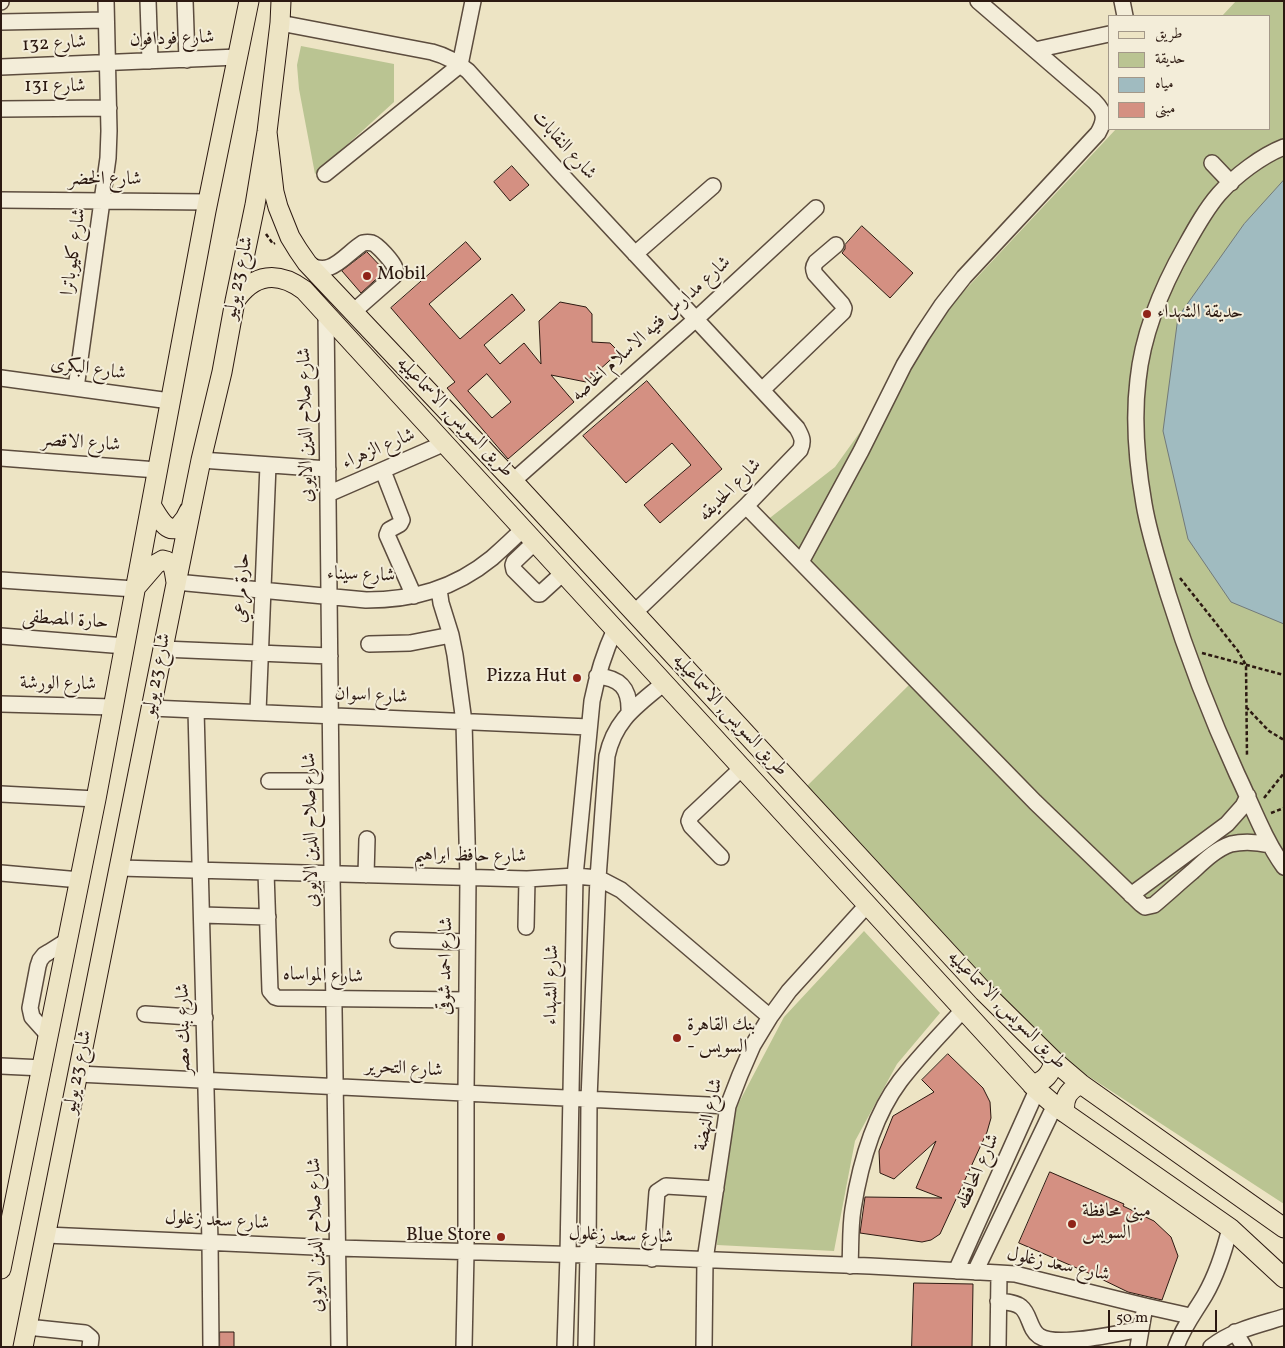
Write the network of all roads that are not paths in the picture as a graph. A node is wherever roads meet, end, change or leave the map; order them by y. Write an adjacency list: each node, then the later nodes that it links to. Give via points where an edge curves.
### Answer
1 (106, 1): 10 (street, شارع كليوباترا)
2 (148, 1): 17 (street)
3 (185, 1): 16 (street)
4 (249, 1): 15 (main road, شارع 23 يوليو)
5 (281, 1): 12 (main road, شارع 23 يوليو)
6 (473, 1): 19 (street)
7 (978, 1): 14 (street)
8 (1122, 1): 9 (street)
9 (1125, 15)
10 (106, 20): 11 (street); 18 (street, شارع كليوباترا)
11 (1, 22)
12 (280, 23): 19 (street, شارع النقابات, via 432,52); 23 (main road, شارع 23 يوليو)
13 (1108, 34): 14 (street)
14 (1035, 50): 58 (street, via 1100,107 1103,125 942,305 904,365)
15 (238, 57): 16 (street, شارع فودافون); 31 (main road, شارع 23 يوليو)
16 (187, 60): 17 (street, شارع فودافون)
17 (150, 61): 18 (street, شارع فودافون)
18 (108, 63): 20 (street, شارع 132); 22 (street, شارع كليوباترا)
19 (460, 65): 26 (street); 34 (street, شارع النقابات)
20 (1, 67)
21 (1, 108): 22 (street, شارع 131)
22 (109, 108): 30 (street, شارع كليوباترا)
23 (266, 132): 35 (main road, طريق السويس, الاسماعيليه, via 278,208 290,237); 37 (main road, شارع 23 يوليو)
24 (1284, 147): 27 (street)
25 (1212, 163): 27 (street)
26 (325, 174)
27 (1231, 183): 91 (street, via 1197,225 1160,294 1146,335 1138,380 1136,422 1144,506 1160,566 1199,684)
28 (713, 186): 34 (street)
29 (1, 200): 30 (street, شارع الخضر)
30 (102, 201): 31 (street, شارع الخضر); 42 (street, شارع كليوباترا)
31 (208, 202): 44 (main road, شارع 23 يوليو)
32 (816, 208): 40 (street, شارع مدارس فتيه الاسلام الخاصه)
33 (836, 245): 43 (street, via 816,262 813,270 842,304 843,312)
34 (635, 254): 40 (street, شارع النقابات)
35 (307, 262): 36 (main road, via 294,271); 38 (main road, طريق السويس, الاسماعيليه); 38 (street, via 313,267 328,269 363,243 369,242 379,248 393,264 394,276)
36 (293, 282): 37 (main road, via 282,278 262,279 249,284); 39 (main road, طريق السويس, الاسماعيليه)
37 (235, 301): 47 (main road, شارع 23 يوليو)
38 (353, 312): 52 (main road, طريق السويس, الاسماعيليه)
39 (326, 313): 45 (main road, طريق السويس, الاسماعيليه); 49 (street, شارع صلاح الدين الايوبى)
40 (696, 319): 43 (street, شارع النقابات); 52 (street, شارع مدارس فتيه الاسلام الخاصه)
41 (1, 378): 42 (street, شارع البكرى)
42 (76, 388): 44 (street, شارع البكرى)
43 (762, 390): 55 (street, شارع الحديقه, via 797,428 803,443)
44 (170, 401): 50 (main road, شارع 23 يوليو)
45 (445, 443): 51 (street, شارع الزهراء); 57 (main road, طريق السويس, الاسماعيليه)
46 (1, 458): 50 (street, شارع الاقصر)
47 (201, 460): 48 (street); 56 (main road, شارع 23 يوليو)
48 (268, 465): 49 (street); 64 (street, حارة مرعي)
49 (328, 469): 53 (street, شارع صلاح الدين الايوبى)
50 (158, 470): 54 (main road, شارع 23 يوليو)
51 (383, 471): 53 (street, شارع الزهراء); 66 (street, via 402,520 389,530 388,538)
52 (514, 481): 67 (main road, طريق السويس, الاسماعيليه)
53 (328, 494): 65 (street, شارع صلاح الدين الايوبى)
54 (151, 505): 56 (main road, via 165,525 174,529 182,524); 62 (main road, شارع 23 يوليو)
55 (746, 506): 58 (street); 67 (street, شارع الحديقه)
56 (191, 508): 61 (main road, شارع 23 يوليو)
57 (529, 536): 59 (main road, طريق السويس, الاسماعيليه); 59 (street, via 514,562 514,570 538,594); 63 (street, شارع سيناء, via 457,581)
58 (801, 562): 112 (street, via 1035,802)
59 (563, 573): 68 (main road, طريق السويس, الاسماعيليه)
60 (1, 580): 62 (street)
61 (176, 582): 62 (main road, via 173,566 163,560); 64 (street, شارع سيناء); 73 (main road, شارع 23 يوليو)
62 (136, 589): 72 (main road, شارع 23 يوليو)
63 (438, 589): 66 (street, شارع سيناء); 69 (street, شارع احمد شوقى)
64 (263, 590): 65 (street, شارع سيناء); 74 (street, حارة مرعي)
65 (330, 596): 66 (street, شارع سيناء, via 388,600); 75 (street, شارع صلاح الدين الايوبى)
66 (414, 596)
67 (634, 613): 125 (main road, طريق السويس, الاسماعيليه, via 984,992)
68 (615, 629): 76 (street, شارع الشهداء); 77 (main road, طريق السويس, الاسماعيليه)
69 (451, 635): 71 (street, via 410,643); 85 (street, شارع احمد شوقى)
70 (1, 636): 72 (street, حارة المصطفى)
71 (369, 644)
72 (125, 646): 79 (main road, شارع 23 يوليو)
73 (163, 649): 74 (street); 80 (main road, شارع 23 يوليو)
74 (260, 653): 75 (street); 82 (street, حارة مرعي)
75 (330, 656): 84 (street, شارع صلاح الدين الايوبى)
76 (597, 676): 83 (street, via 608,677 626,690); 86 (street, شارع الشهداء)
77 (664, 682): 83 (street); 87 (main road, طريق السويس, الاسماعيليه)
78 (1, 704): 79 (street, شارع الورشة)
79 (114, 707): 92 (main road, شارع 23 يوليو)
80 (151, 708): 81 (street, شارع اسوان); 99 (main road, شارع 23 يوليو)
81 (196, 710): 82 (street, شارع اسوان); 101 (street, شارع بنك مصر)
82 (258, 712): 84 (street, شارع اسوان)
83 (629, 712): 109 (street, via 614,732 607,756)
84 (330, 716): 85 (street, شارع اسوان); 89 (street, شارع صلاح الدين الايوبى)
85 (464, 722): 86 (street, شارع اسوان); 108 (street, شارع احمد شوقى)
86 (589, 727): 106 (street, شارع الشهداء)
87 (742, 768): 97 (street, via 689,821); 113 (main road, طريق السويس, الاسماعيليه)
88 (269, 781): 89 (street)
89 (331, 781): 104 (street, شارع صلاح الدين الايوبى)
90 (1, 794): 92 (street)
91 (1248, 796): 93 (street, via 1243,806); 95 (street)
92 (96, 799): 111 (main road, شارع 23 يوليو)
93 (1215, 835): 96 (street); 98 (street)
94 (367, 840): 105 (street)
95 (1270, 844): 96 (street, via 1242,842); 100 (street)
96 (1222, 848): 107 (street)
97 (721, 857)
98 (1177, 862): 107 (street); 112 (street)
99 (119, 868): 101 (street, شارع حافظ ابراهيم); 128 (main road, شارع 23 يوليو)
100 (1284, 868)
101 (201, 870): 102 (street, شارع حافظ ابراهيم); 114 (street, شارع بنك مصر)
102 (266, 872): 104 (street, شارع حافظ ابراهيم); 115 (street, شارع المواساه)
103 (1, 873): 111 (street)
104 (332, 874): 105 (street, شارع حافظ ابراهيم); 119 (street, شارع صلاح الدين الايوبى)
105 (366, 875): 108 (street, شارع حافظ ابراهيم)
106 (575, 876): 109 (street, شارع حافظ ابراهيم); 110 (street, شارع حافظ ابراهيم); 134 (street, شارع الشهداء)
107 (1187, 876): 112 (street, via 1154,906 1145,907)
108 (468, 878): 110 (street, شارع حافظ ابراهيم); 118 (street, شارع احمد شوقى)
109 (598, 878): 123 (street, شارع حافظ ابراهيم, via 621,890); 135 (street)
110 (527, 879): 116 (street)
111 (80, 880): 127 (main road, شارع 23 يوليو)
112 (1131, 895)
113 (867, 905): 121 (main road, طريق السويس, الاسماعيليه); 123 (street, شارع النهضة)
114 (202, 915): 115 (street); 124 (street, شارع بنك مصر)
115 (268, 917): 119 (street, شارع المواساه, via 272,994 278,998)
116 (526, 927)
117 (398, 940): 118 (street)
118 (467, 942): 120 (street, شارع احمد شوقى)
119 (334, 998): 120 (street, شارع المواساه); 131 (street, شارع صلاح الدين الايوبى)
120 (467, 1000): 133 (street, شارع احمد شوقى)
121 (963, 1010): 132 (main road, طريق السويس, الاسماعيليه); 151 (street, via 920,1056 882,1112 868,1144 853,1210)
122 (145, 1014): 124 (street)
123 (770, 1016): 136 (street, شارع النهضة, via 753,1045)
124 (205, 1018): 129 (street, شارع بنك مصر)
125 (1054, 1061): 130 (main road, طريق السويس, الاسماعيليه); 132 (main road, via 1049,1074)
126 (1, 1066): 127 (street)
127 (43, 1068): 142 (main road, شارع 23 يوليو)
128 (78, 1074): 129 (street, شارع التحرير); 143 (main road, شارع 23 يوليو)
129 (206, 1080): 131 (street, شارع التحرير); 144 (street, شارع بنك مصر)
130 (1082, 1084): 138 (main road, via 1069,1092 1064,1106); 141 (main road, طريق السويس, الاسماعيليه)
131 (335, 1087): 133 (street, شارع التحرير); 145 (street, شارع صلاح الدين الايوبى)
132 (1035, 1087): 137 (street, شارع المحافظه); 138 (main road, طريق السويس, الاسماعيليه)
133 (466, 1093): 134 (street, شارع التحرير); 146 (street, شارع احمد شوقى)
134 (571, 1098): 135 (street, شارع التحرير); 147 (street, شارع الشهداء)
135 (589, 1098): 136 (street, شارع التحرير); 148 (street)
136 (728, 1106): 139 (street, شارع النهضة)
137 (1029, 1109): 138 (street); 153 (street, شارع المحافظه)
138 (1056, 1113): 140 (main road, طريق السويس, الاسماعيليه); 154 (street)
139 (716, 1189): 149 (street, via 666,1186 657,1192); 150 (street, شارع النهضة)
140 (1230, 1228): 156 (main road, طريق السويس, الاسماعيليه); 159 (street, via 1215,1274)
141 (1284, 1228)
142 (5, 1231): 152 (main road, شارع 23 يوليو)
143 (46, 1235): 144 (street, شارع سعد زغلول); 161 (main road, شارع 23 يوليو)
144 (210, 1242): 145 (street, شارع سعد زغلول); 167 (street, شارع بنك مصر)
145 (337, 1248): 146 (street, شارع سعد زغلول); 168 (street, شارع صلاح الدين الايوبى)
146 (466, 1253): 147 (street, شارع سعد زغلول); 169 (street, شارع احمد شوقى)
147 (568, 1255): 148 (street, شارع سعد زغلول); 170 (street, شارع الشهداء)
148 (588, 1255): 149 (street, شارع سعد زغلول); 171 (street)
149 (652, 1258): 150 (street, شارع سعد زغلول)
150 (705, 1260): 151 (street, شارع سعد زغلول); 172 (street, شارع النهضة)
151 (850, 1266): 153 (street, شارع سعد زغلول)
152 (1, 1269)
153 (956, 1271): 154 (street, شارع سعد زغلول)
154 (975, 1272): 155 (street, شارع سعد زغلول)
155 (999, 1273): 157 (street); 158 (street, شارع سعد زغلول, via 1015,1274)
156 (1284, 1278)
157 (998, 1301): 162 (street, via 1020,1306 1037,1335 1050,1341 1091,1339); 173 (street)
158 (1145, 1306): 159 (street, شارع سعد زغلول); 162 (street)
159 (1190, 1316): 164 (street)
160 (1284, 1317): 163 (street)
161 (28, 1327): 165 (main road, شارع 23 يوليو); 166 (street, via 85,1333 91,1338)
162 (1142, 1329): 174 (street)
163 (1235, 1332): 175 (street); 176 (street)
164 (1179, 1346)
165 (23, 1347)
166 (90, 1347)
167 (211, 1347)
168 (339, 1347)
169 (464, 1347)
170 (565, 1347)
171 (586, 1347)
172 (704, 1347)
173 (998, 1347)
174 (1138, 1347)
175 (1211, 1347)
176 (1244, 1347)

